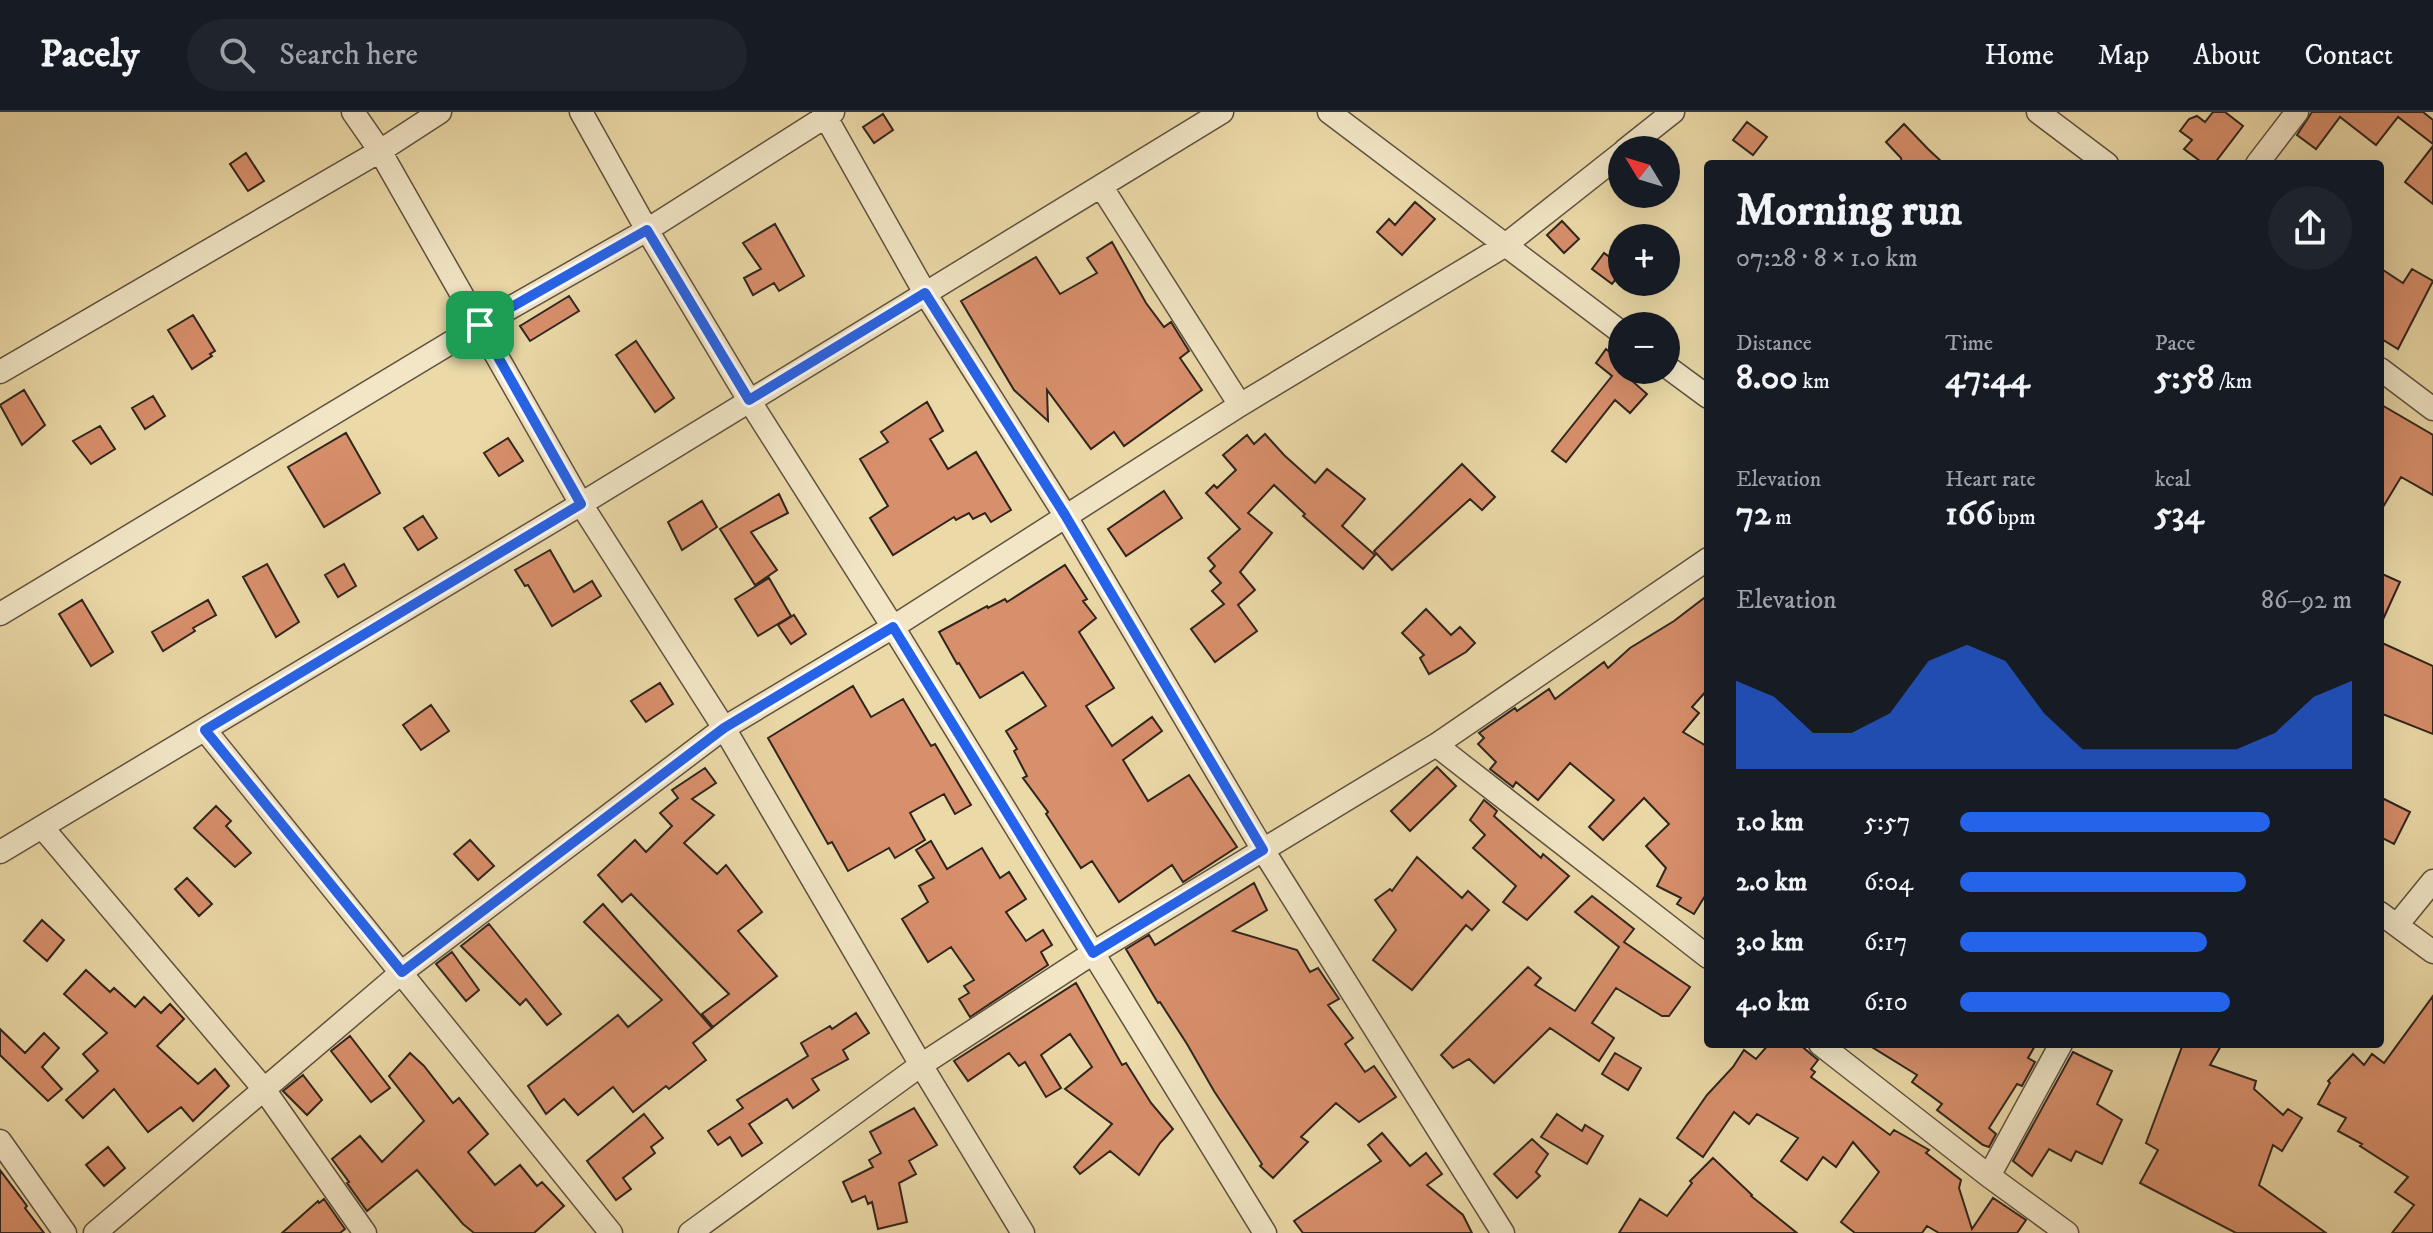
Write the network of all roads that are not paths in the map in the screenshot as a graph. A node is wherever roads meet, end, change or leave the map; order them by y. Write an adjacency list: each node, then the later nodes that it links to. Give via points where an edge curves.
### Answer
1 (353, 112): 11 (street)
2 (440, 112): 11 (street)
3 (581, 112): 16 (street)
4 (1222, 112): 15 (street)
5 (1329, 112): 17 (street)
6 (1673, 112): 10 (street)
7 (2038, 112): 12 (street)
8 (2297, 112): 13 (street)
9 (827, 113): 16 (street); 18 (street)
10 (1643, 136)
11 (380, 151): 20 (street); 21 (street)
12 (2102, 160)
13 (2260, 160)
14 (1608, 164): 17 (street)
15 (1101, 186): 18 (street); 26 (street)
16 (647, 230): 20 (street); 25 (street)
17 (1504, 246): 19 (street); 26 (street)
18 (925, 293): 25 (street); 29 (street)
19 (1608, 323)
20 (480, 325): 28 (street); 31 (street)
21 (0, 372)
22 (2384, 372): 27 (street)
23 (1680, 376): 24 (street)
24 (1704, 394)
25 (749, 400): 28 (street); 32 (street)
26 (1240, 405): 29 (street)
27 (2433, 409)
28 (581, 504): 33 (street); 34 (street)
29 (1065, 515): 32 (street); 37 (street)
30 (1704, 562): 35 (street)
31 (0, 614)
32 (893, 627): 33 (street); 42 (street)
33 (724, 728): 44 (street); 47 (street)
34 (205, 730): 36 (street); 44 (street)
35 (1436, 745): 37 (street); 43 (street)
36 (42, 827): 38 (street); 48 (street)
37 (1263, 850): 42 (street); 58 (street)
38 (0, 852)
39 (2433, 881): 40 (street)
40 (2388, 919): 41 (street)
41 (2433, 952)
42 (1093, 953): 47 (street); 57 (street)
43 (1704, 954)
44 (402, 972): 48 (street); 54 (street)
45 (1825, 1048): 50 (street)
46 (2059, 1048): 50 (street)
47 (921, 1065): 55 (street); 56 (street)
48 (263, 1088): 52 (street); 53 (street)
49 (0, 1141): 51 (street)
50 (1989, 1176): 59 (street)
51 (65, 1233)
52 (95, 1233)
53 (365, 1233)
54 (611, 1233)
55 (690, 1233)
56 (1023, 1233)
57 (1265, 1233)
58 (1503, 1233)
59 (2067, 1233)

